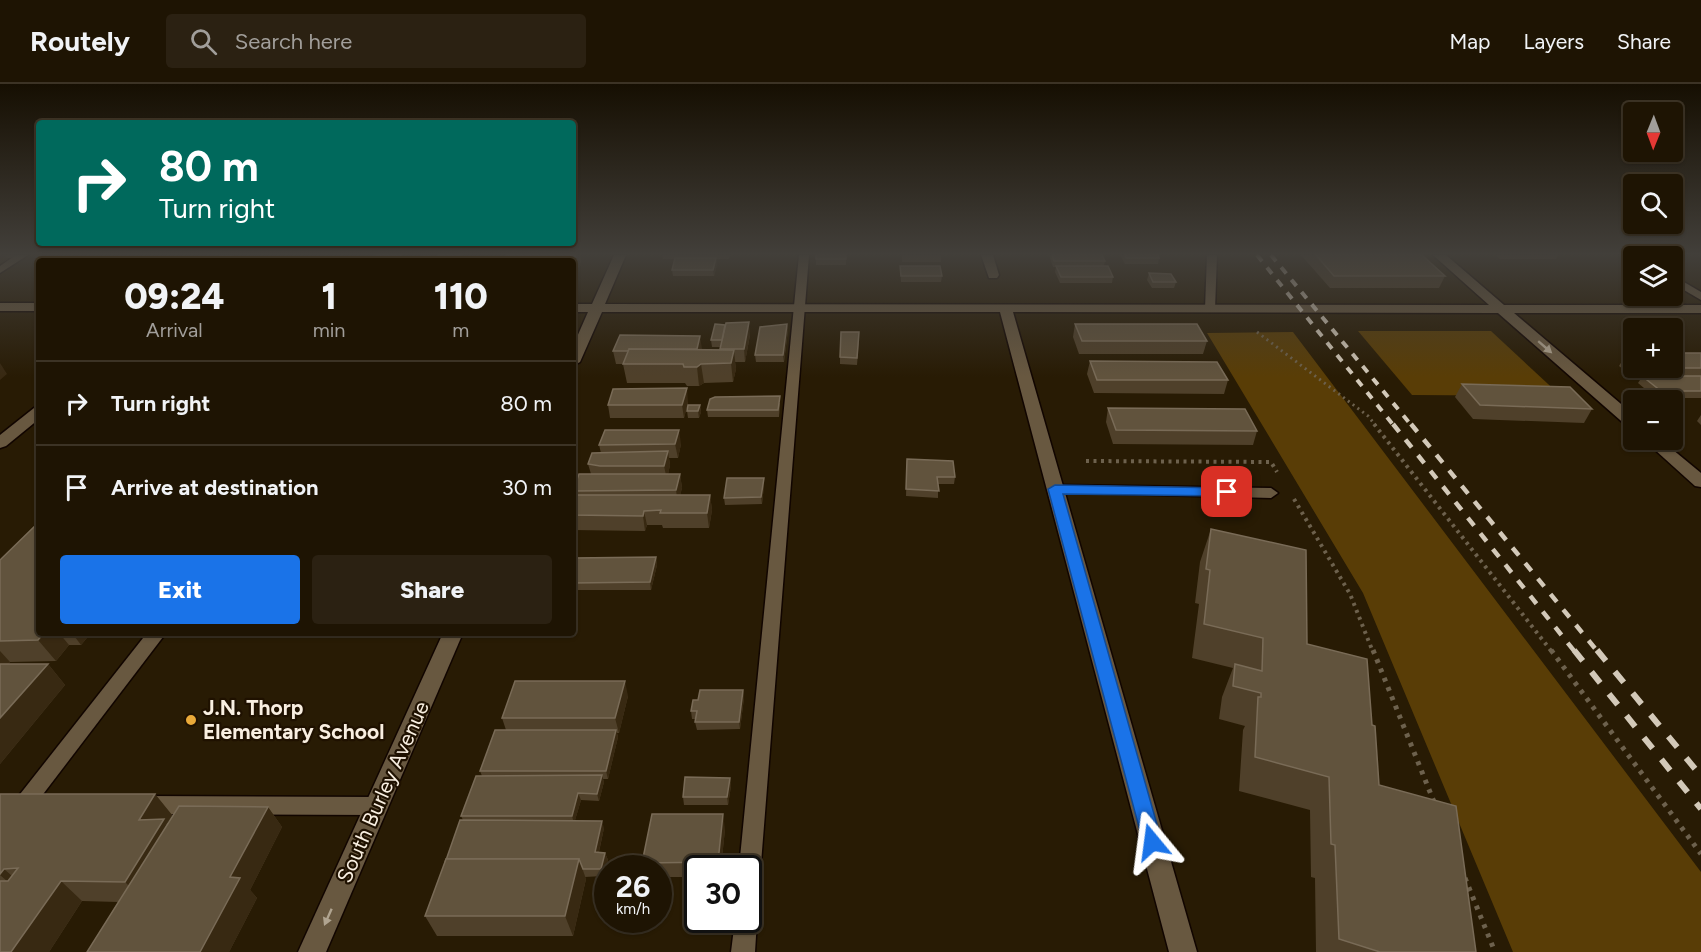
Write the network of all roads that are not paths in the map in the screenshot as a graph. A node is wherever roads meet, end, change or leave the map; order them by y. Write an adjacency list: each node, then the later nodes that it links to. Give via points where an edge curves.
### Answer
1 (602, 296): 8 (street)
2 (800, 296): 9 (lane)
3 (1210, 296): 11 (lane)
4 (1486, 296): 12 (street)
5 (0, 307): 6 (street)
6 (36, 307)
7 (576, 308): 8 (street)
8 (597, 308): 9 (street); 14 (street)
9 (799, 308): 10 (street); 27 (lane)
10 (1005, 308): 11 (street); 20 (street)
11 (1210, 309): 12 (street)
12 (1501, 309): 13 (street); 16 (street, one-way to 16)
13 (1701, 309)
14 (576, 355)
15 (36, 413): 17 (street)
16 (1623, 414)
17 (0, 443)
18 (1664, 450): 19 (street)
19 (1701, 482)
20 (1055, 489): 21 (lane); 31 (street)
21 (1271, 493)
22 (155, 636): 24 (lane, via 24,804)
23 (452, 636): 26 (street, South Burley Avenue)
24 (48, 804)
25 (130, 805): 26 (lane)
26 (376, 807): 29 (street, South Burley Avenue, one-way to 29)
27 (751, 855)
28 (745, 933): 30 (lane)
29 (312, 952)
30 (743, 952)
31 (1183, 952)

